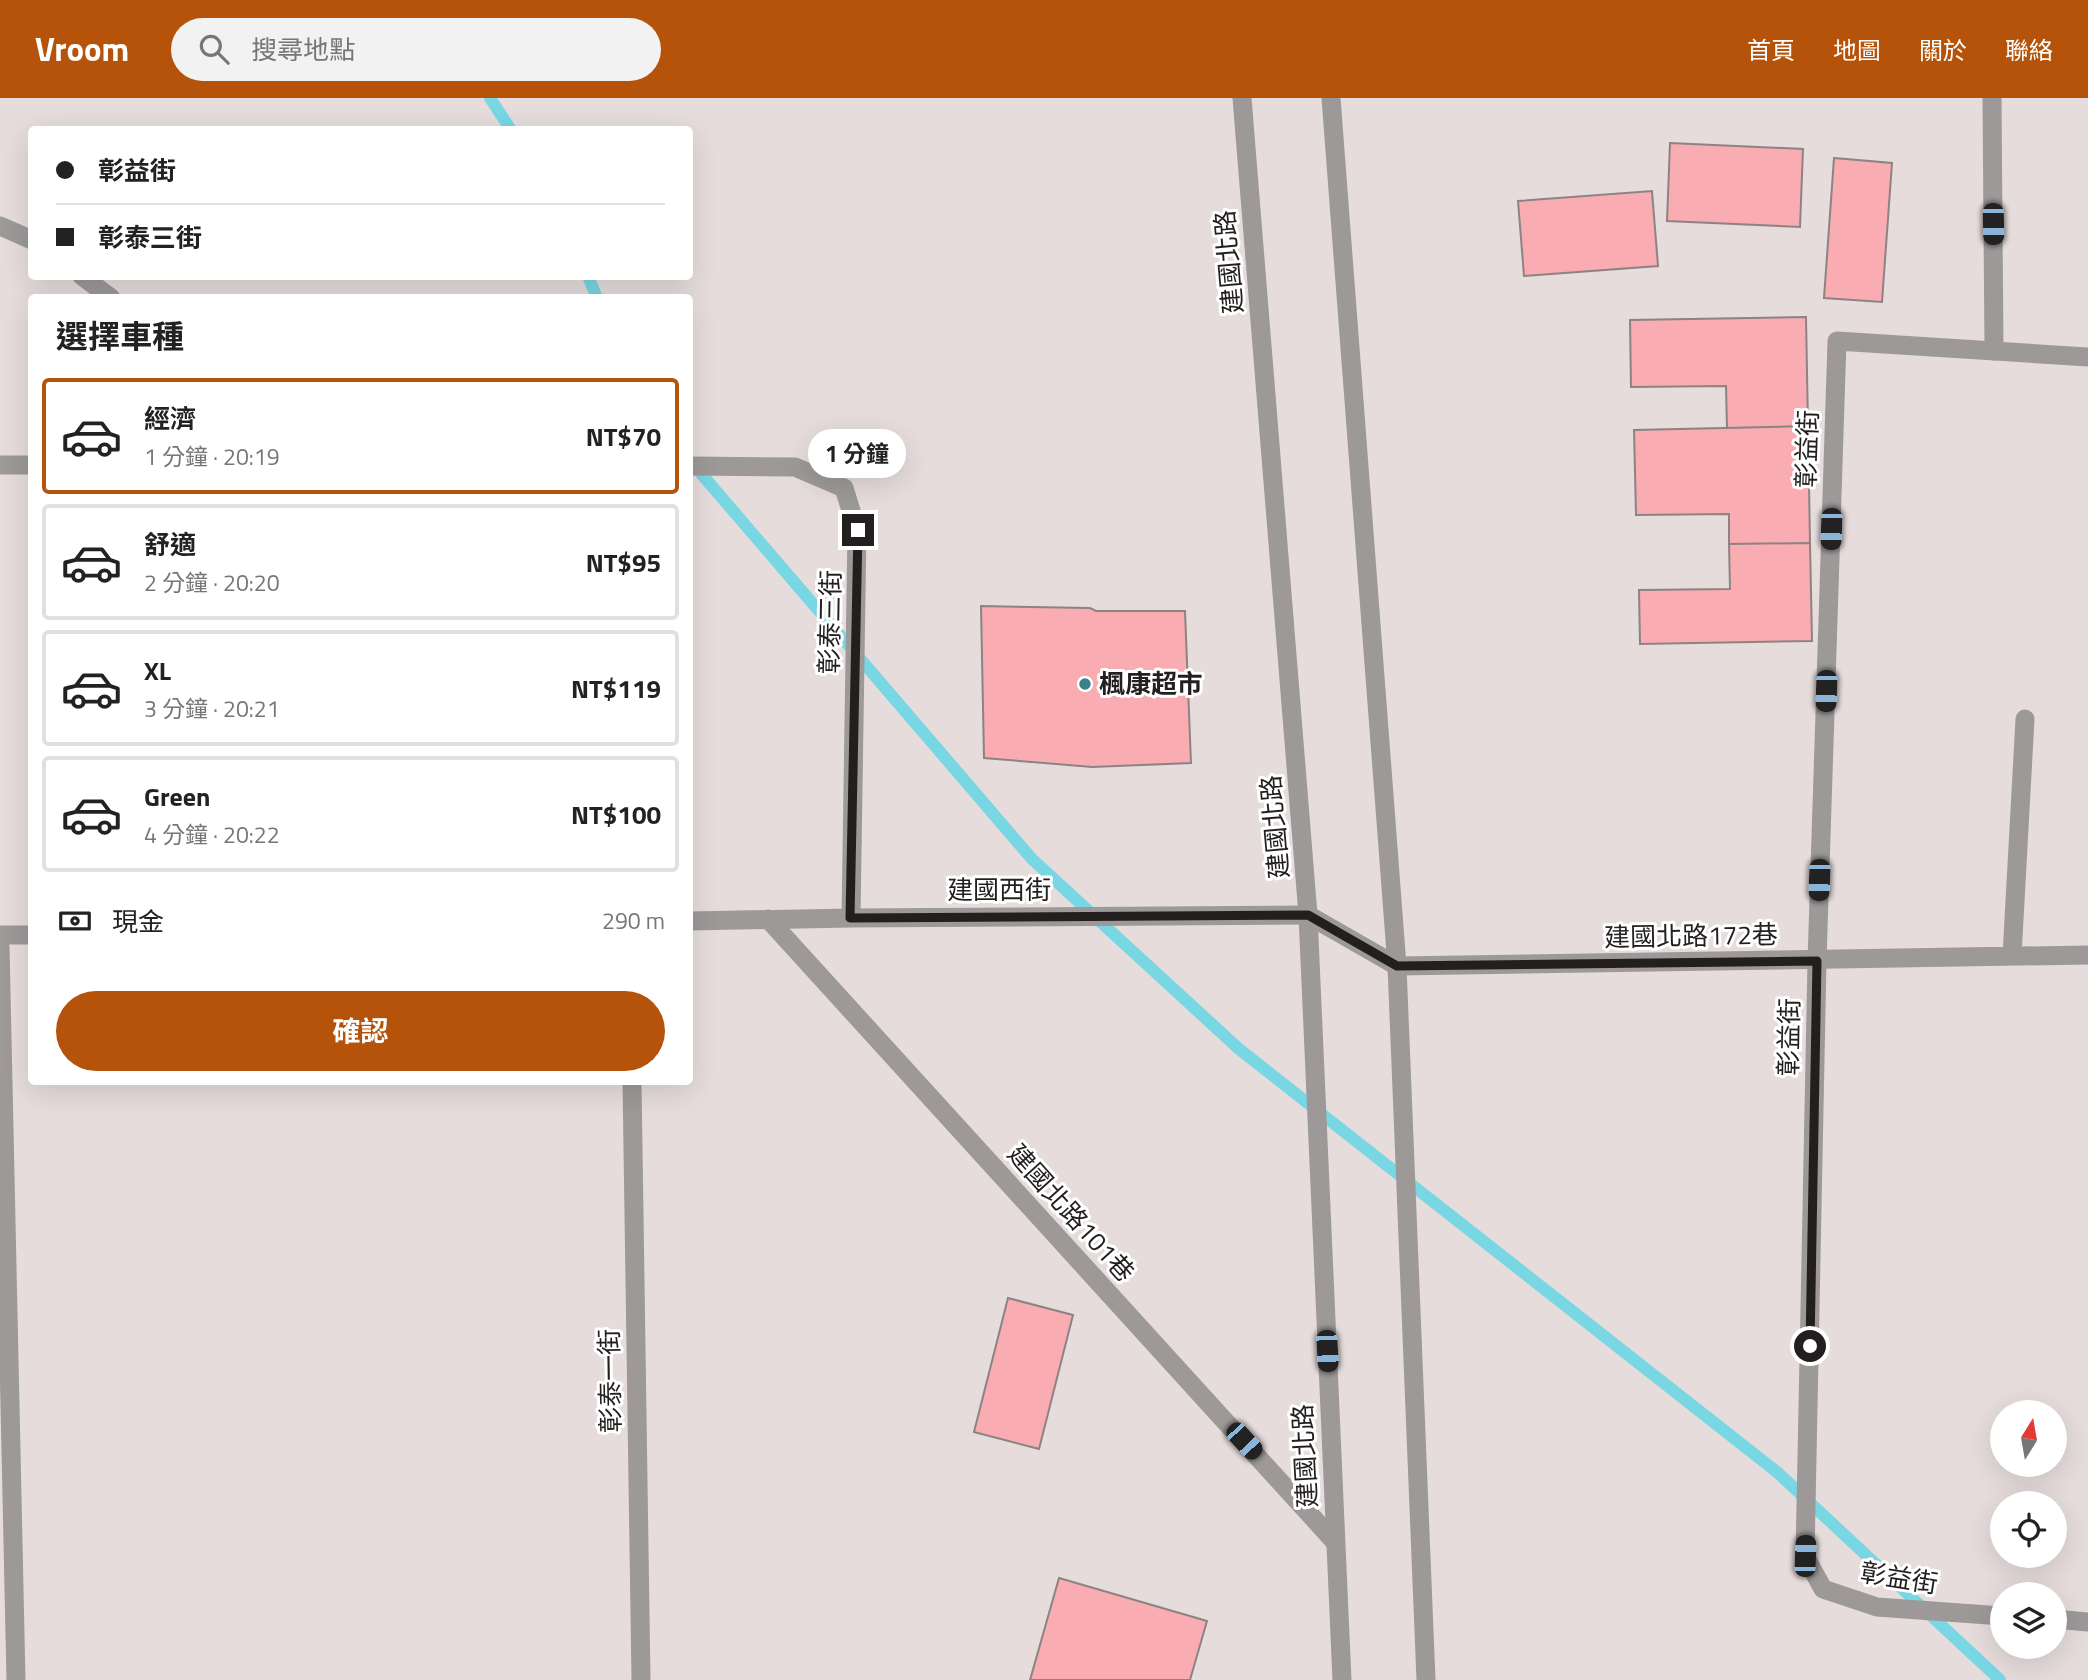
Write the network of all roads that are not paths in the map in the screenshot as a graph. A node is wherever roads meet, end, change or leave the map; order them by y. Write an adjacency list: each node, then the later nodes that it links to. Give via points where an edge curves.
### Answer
1 (1242, 98): 14 (street, 建國北路)
2 (1331, 98): 24 (street)
3 (1992, 98): 8 (street)
4 (0, 226): 5 (street)
5 (28, 238)
6 (87, 280): 7 (street)
7 (106, 294)
8 (1994, 351): 9 (street, 彰益街); 23 (street, 彰益街, via 1837,341)
9 (2088, 357)
10 (28, 465): 11 (street)
11 (0, 466)
12 (693, 466): 15 (street, 彰泰三街, via 795,467 844,488 858,530)
13 (2025, 719): 22 (street)
14 (1308, 915): 15 (street, 建國西街); 24 (street); 26 (street, 建國北路)
15 (850, 918): 16 (street, 建國西街)
16 (768, 919): 17 (street, 建國西街); 26 (street, 建國北路101巷)
17 (693, 921)
18 (28, 934): 19 (street)
19 (0, 935)
20 (0, 946): 30 (street)
21 (2088, 954): 22 (street, 建國北路172巷)
22 (2012, 956): 23 (street, 建國北路172巷)
23 (1817, 961): 24 (street, 建國北路172巷); 27 (street, 彰益街, via 1805,1556 1823,1588 1877,1607)
24 (1397, 966): 33 (street)
25 (632, 1085): 31 (street, 彰泰一街)
26 (1335, 1542): 32 (street, 建國北路)
27 (1990, 1615)
28 (2067, 1620): 29 (street)
29 (2088, 1622)
30 (16, 1680)
31 (641, 1680)
32 (1342, 1680)
33 (1426, 1680)

